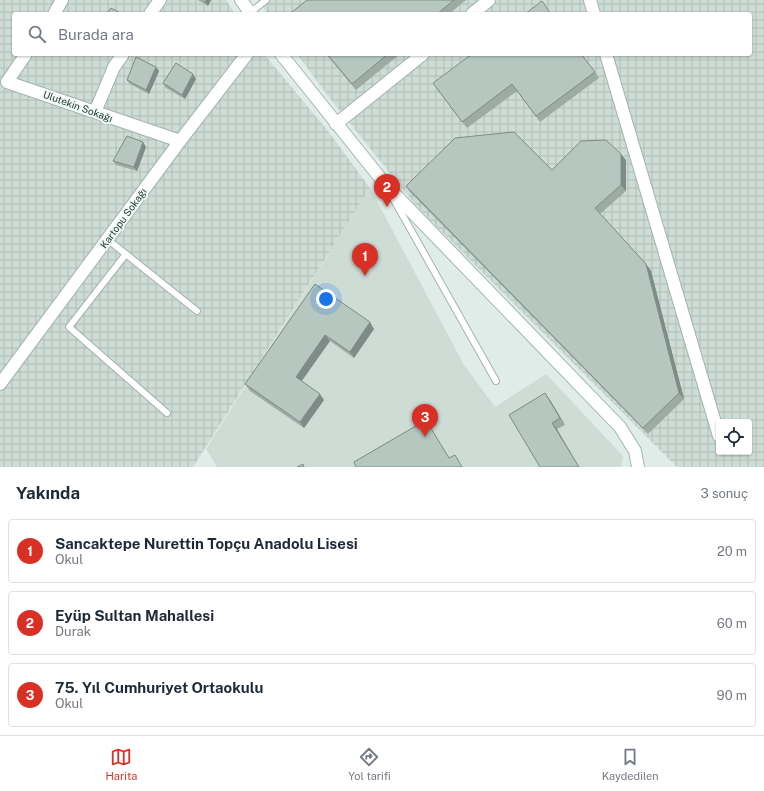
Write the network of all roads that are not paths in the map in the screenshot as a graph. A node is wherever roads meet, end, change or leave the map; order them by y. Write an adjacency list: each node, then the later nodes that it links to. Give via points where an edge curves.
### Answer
1 (62, 0): 7 (street)
2 (160, 0): 8 (street)
3 (241, 0): 9 (street)
4 (266, 0): 10 (lane)
5 (489, 0): 11 (street)
6 (590, 0): 12 (street)
7 (55, 12)
8 (151, 12)
9 (249, 12)
10 (252, 12)
11 (474, 12)
12 (593, 12)
13 (25, 56): 19 (street, Ulutekin Sokağı, via 7,82)
14 (122, 56): 19 (street, via 114,67)
15 (245, 56): 21 (street, Kartopu Sokağı)
16 (282, 56): 20 (street)
17 (420, 56): 20 (street)
18 (607, 56): 29 (street)
19 (95, 112): 21 (street, Ulutekin Sokağı)
20 (336, 124): 22 (street)
21 (180, 141): 23 (street, Kartopu Sokağı)
22 (386, 184): 26 (lane); 30 (street, via 620,427 632,445)
23 (107, 239): 24 (lane); 27 (street, Kartopu Sokağı)
24 (126, 254): 25 (lane); 28 (lane, via 69,327)
25 (197, 311)
26 (496, 382)
27 (0, 384)
28 (167, 413)
29 (716, 426)
30 (640, 466)

